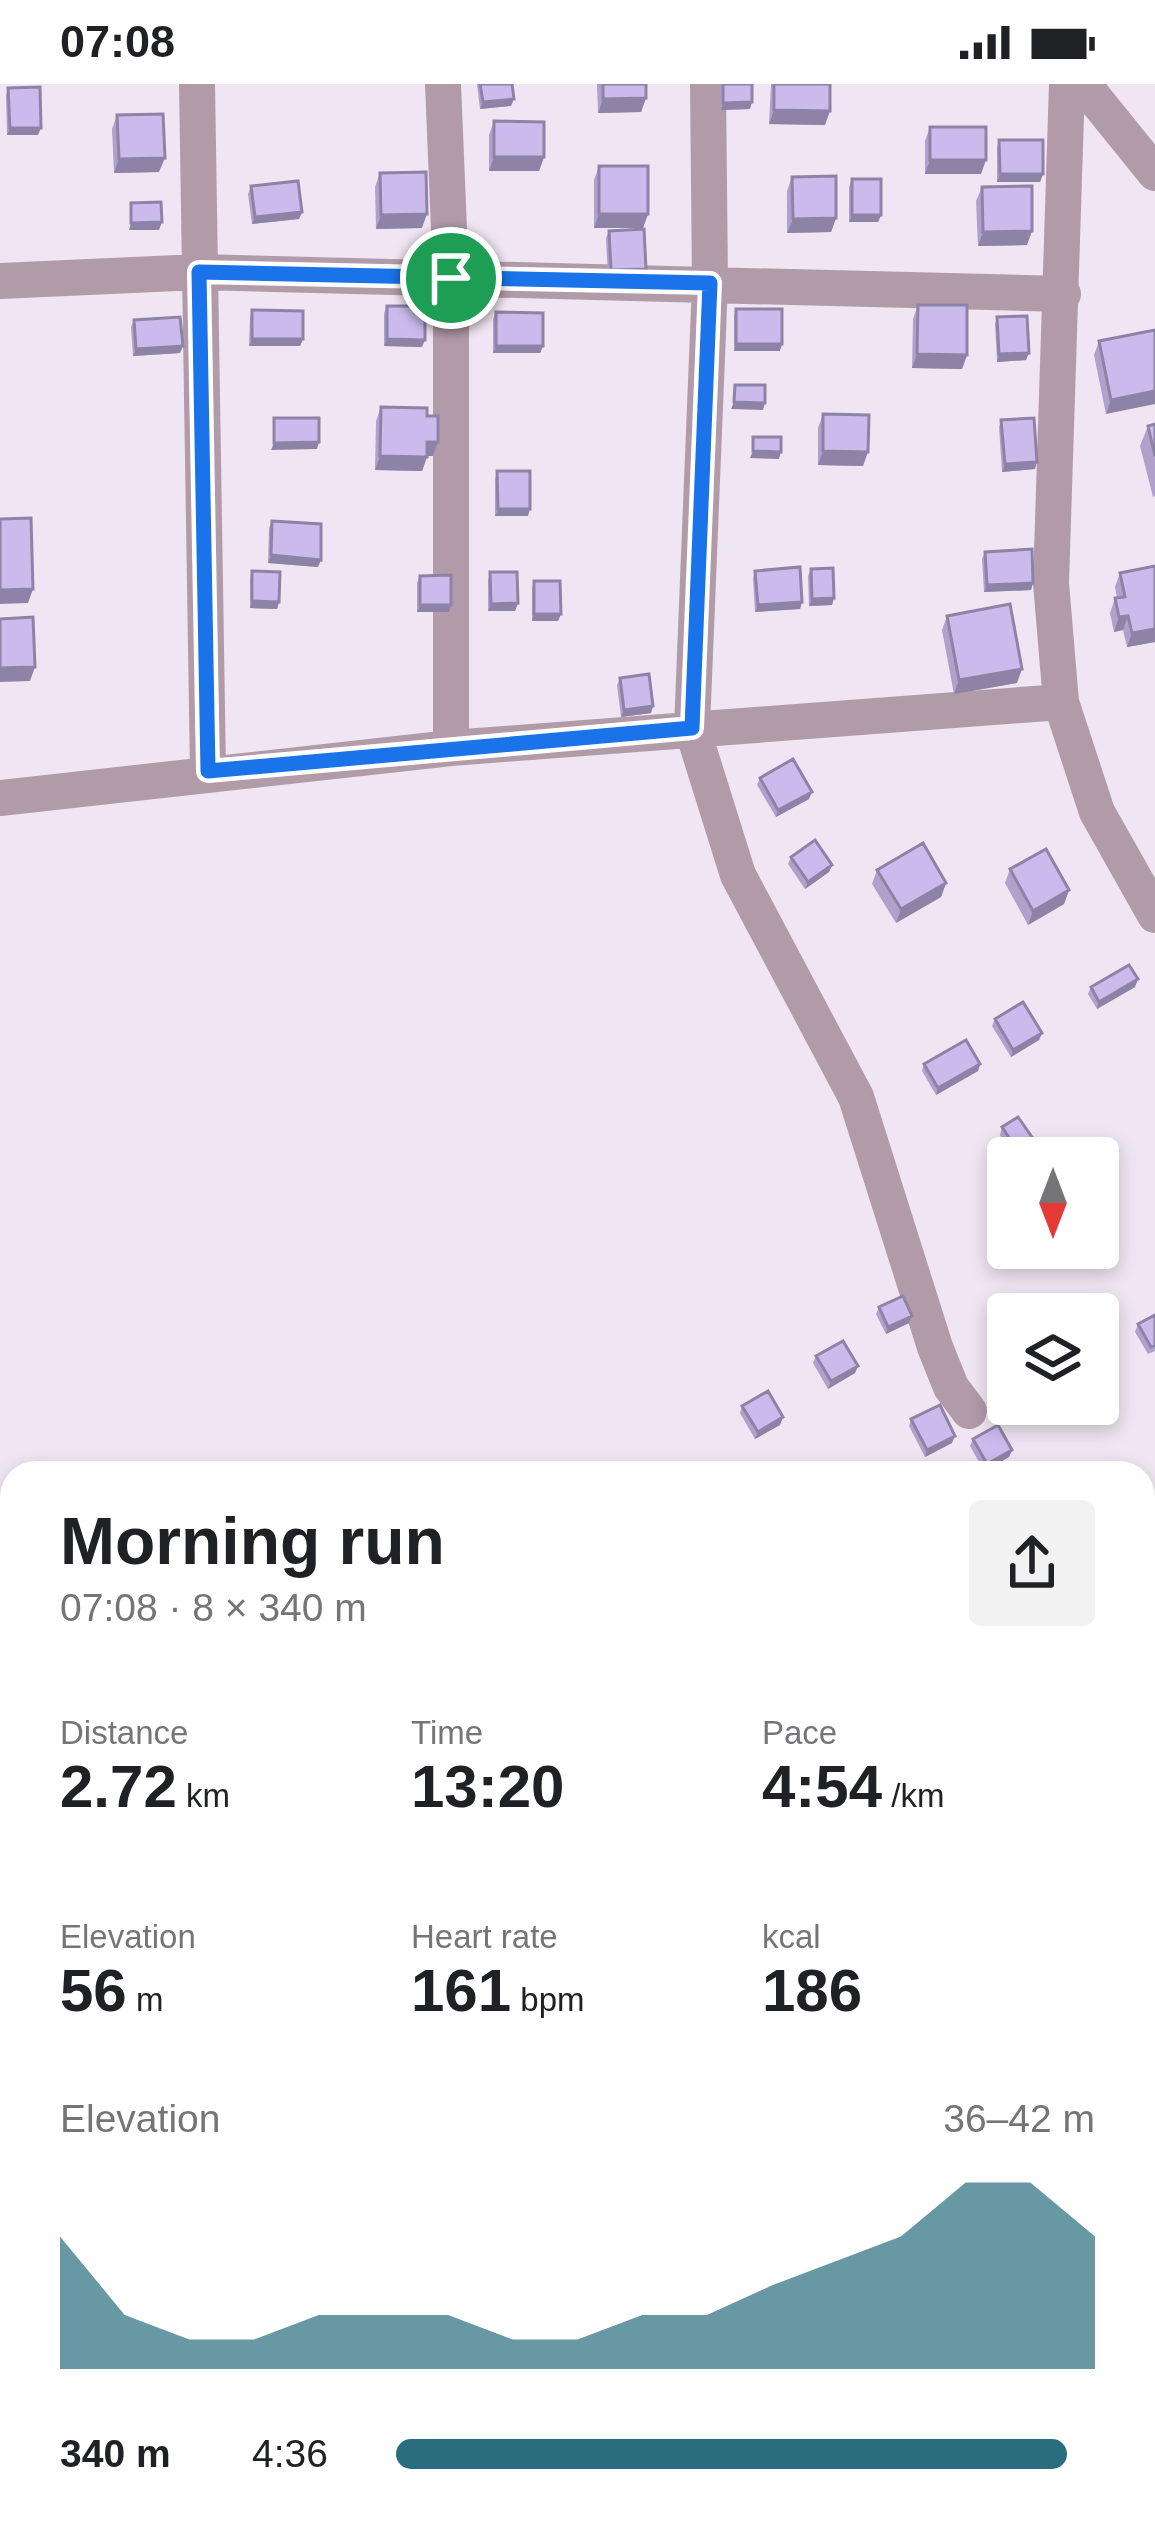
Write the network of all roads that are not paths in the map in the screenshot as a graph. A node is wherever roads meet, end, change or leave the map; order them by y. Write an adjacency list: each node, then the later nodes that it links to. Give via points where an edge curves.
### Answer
1 (197, 84): 7 (street)
2 (443, 84): 8 (street)
3 (708, 84): 10 (street)
4 (1066, 84): 11 (street)
5 (1082, 84): 6 (street)
6 (1155, 173)
7 (199, 272): 8 (street); 9 (street); 15 (street)
8 (451, 278): 10 (street); 14 (street)
9 (0, 281)
10 (710, 283): 11 (street); 13 (street)
11 (1063, 294): 12 (street, via 1051,583)
12 (1061, 702): 13 (street); 17 (street, via 1097,812)
13 (692, 728): 14 (street); 18 (street, via 738,875 856,1097 935,1347)
14 (451, 748): 15 (street)
15 (208, 771): 16 (street)
16 (0, 798)
17 (1155, 915)
18 (969, 1411)

